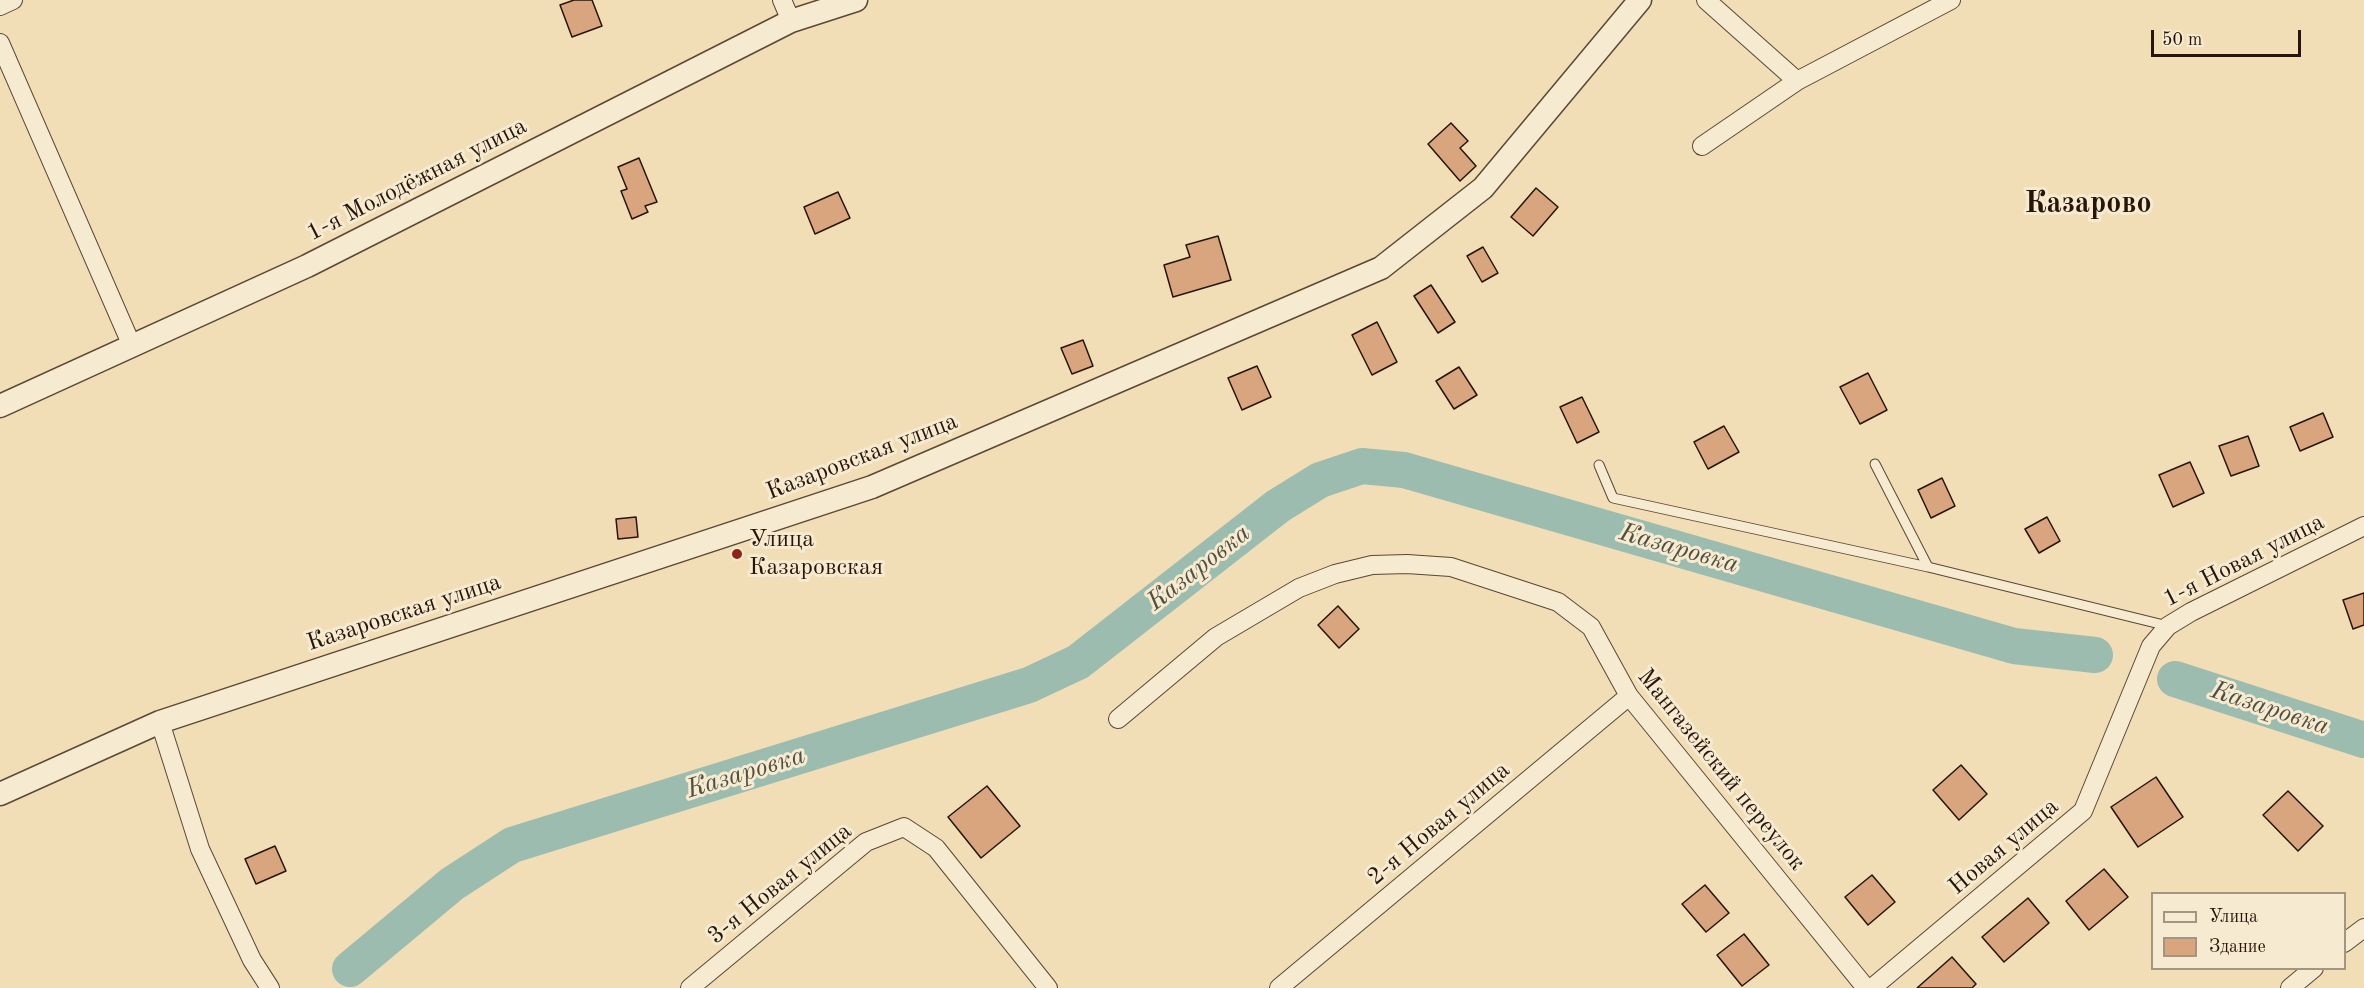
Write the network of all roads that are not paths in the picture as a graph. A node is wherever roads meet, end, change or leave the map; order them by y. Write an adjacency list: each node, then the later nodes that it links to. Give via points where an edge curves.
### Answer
1 (13, 0): 7 (street)
2 (782, 0): 8 (street)
3 (856, 0): 8 (street, 1-я Молодёжная улица)
4 (1640, 0): 22 (street, Казаровская улица, via 1483,188 1381,268 872,487)
5 (1706, 0): 10 (street)
6 (1951, 0): 10 (street)
7 (0, 6)
8 (791, 21): 12 (street, 1-я Молодёжная улица, via 307,266)
9 (0, 43): 12 (street)
10 (1797, 81): 11 (street)
11 (1702, 146)
12 (132, 346): 13 (street, 1-я Молодёжная улица)
13 (0, 406)
14 (1875, 464): 17 (lane)
15 (1599, 465): 17 (lane, via 1613,498)
16 (2364, 526): 18 (street, 1-я Новая улица)
17 (1928, 567): 18 (lane)
18 (2168, 626): 19 (street, 1-я Новая улица)
19 (2151, 646): 32 (street, Новая улица, via 2084,812)
20 (1629, 696): 21 (street, Мангазейский переулок, via 1591,627 1558,602 1451,567 1372,565 1299,588 1216,637); 30 (street, 2-я Новая улица); 31 (street, Мангазейский переулок)
21 (1118, 719)
22 (160, 722): 23 (street, Казаровская улица); 27 (street, via 200,849 252,960)
23 (0, 794)
24 (2364, 928): 25 (street)
25 (2346, 942)
26 (2313, 970): 33 (street)
27 (270, 988)
28 (690, 988): 29 (street, 3-я Новая улица, via 866,842 904,827 936,848)
29 (1048, 988)
30 (1279, 988)
31 (1866, 988)
32 (1872, 988)
33 (2290, 988)

